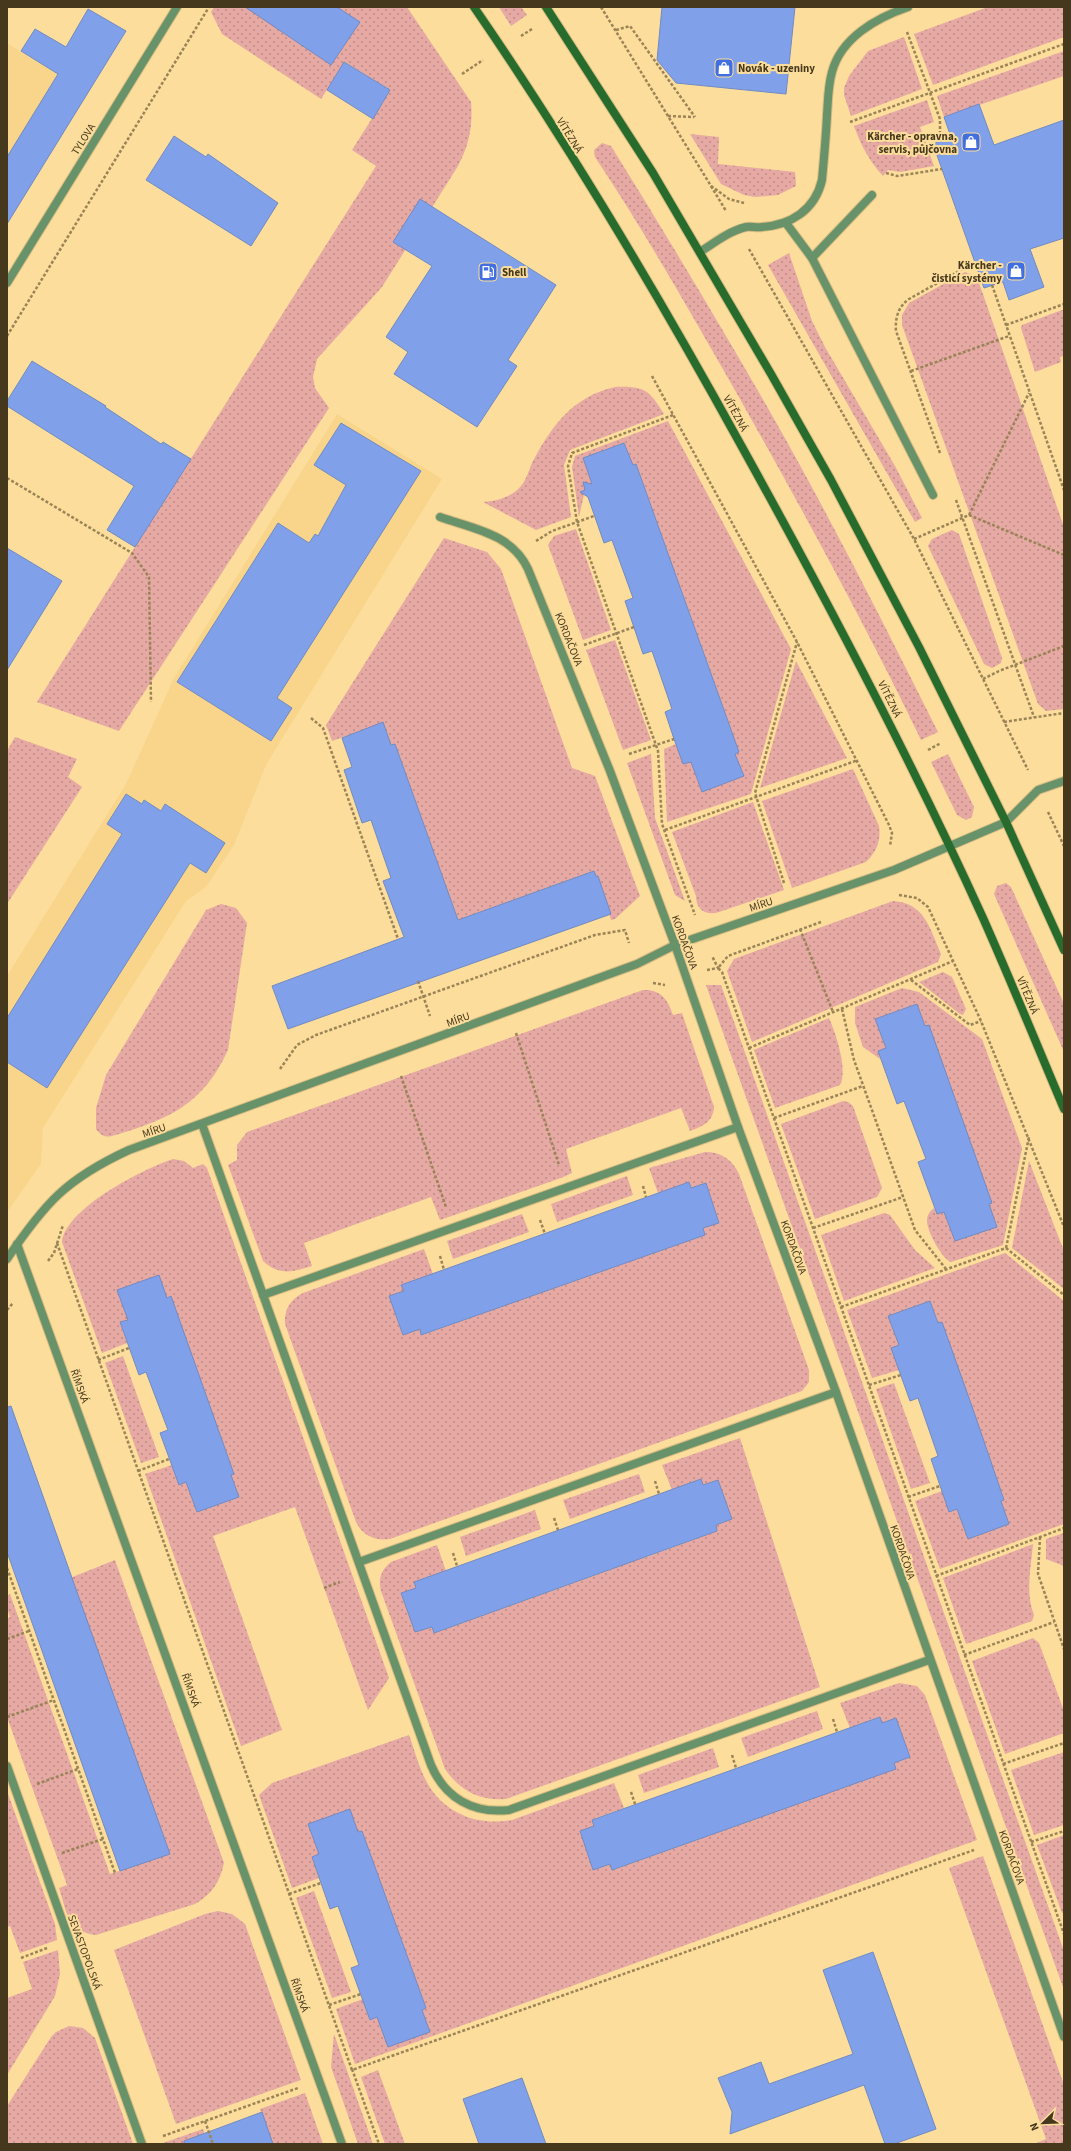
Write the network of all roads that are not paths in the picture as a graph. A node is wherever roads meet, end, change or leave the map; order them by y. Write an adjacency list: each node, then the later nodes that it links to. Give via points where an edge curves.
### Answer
1 (177, 7): 9 (street, TYLOVA)
2 (474, 7): 14 (main road, VÍTĚZNÁ, via 502,47 644,274 706,382 831,609)
3 (546, 7): 7 (main road, via 653,173)
4 (908, 7): 6 (street, via 856,34 848,41 836,60 830,84 820,188 806,211)
5 (872, 194): 8 (street)
6 (786, 223): 7 (street, via 761,227 747,226 719,239); 8 (street)
7 (700, 252): 13 (main road, via 831,480 919,647)
8 (812, 258): 10 (street)
9 (7, 283)
10 (933, 495)
11 (440, 517): 15 (street, KORDAČOVA, via 504,540 519,552 607,762)
12 (1064, 781): 13 (street, via 1038,790)
13 (1006, 822): 14 (street); 16 (main road)
14 (949, 847): 15 (street, MÍRU, via 894,870); 17 (main road, VÍTĚZNÁ, via 983,919)
15 (675, 945): 18 (street, MÍRU, via 637,964); 19 (street, KORDAČOVA)
16 (1064, 950)
17 (1064, 1109)
18 (202, 1124): 20 (street, MÍRU, via 129,1150 90,1170 55,1197); 22 (street)
19 (738, 1127): 22 (street, via 452,1226); 23 (street, KORDAČOVA)
20 (17, 1244): 21 (street, MÍRU); 29 (street, ŘÍMSKÁ)
21 (7, 1260)
22 (263, 1295): 24 (street)
23 (836, 1392): 24 (street); 25 (street, KORDAČOVA)
24 (359, 1562): 25 (street, via 434,1772 447,1791 456,1798 487,1811 509,1810)
25 (929, 1660): 27 (street, KORDAČOVA)
26 (7, 1766): 28 (street, SEVASTOPOLSKÁ)
27 (1064, 2037)
28 (142, 2144)
29 (342, 2144)

